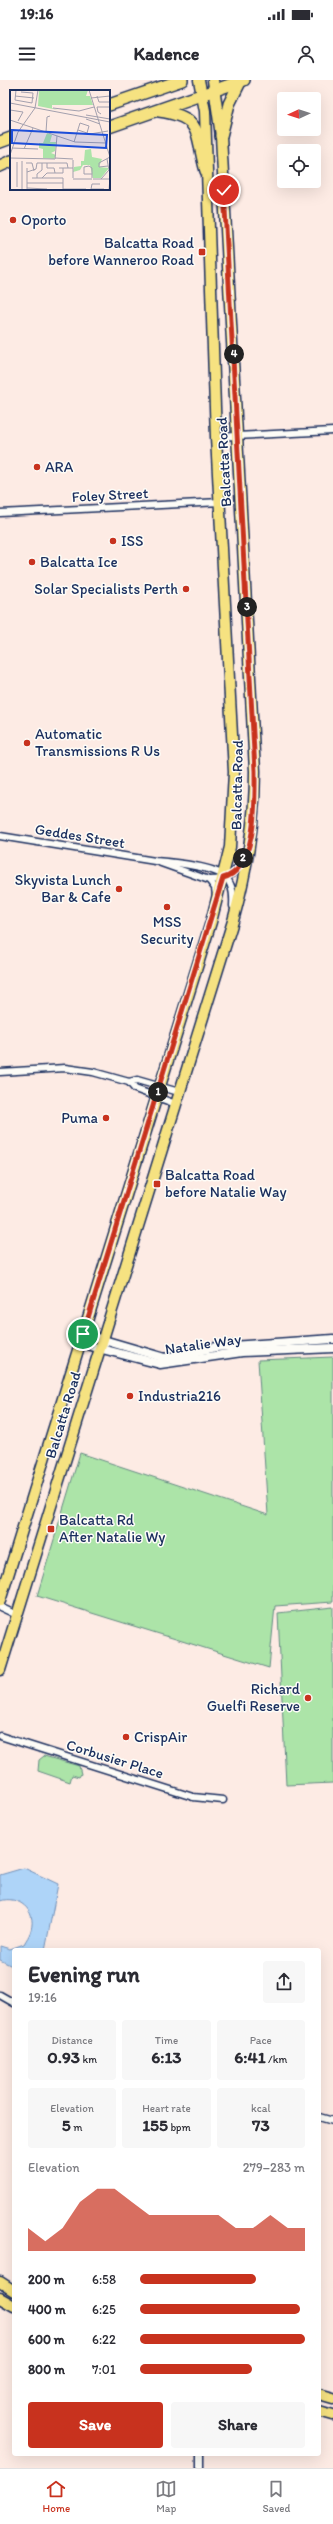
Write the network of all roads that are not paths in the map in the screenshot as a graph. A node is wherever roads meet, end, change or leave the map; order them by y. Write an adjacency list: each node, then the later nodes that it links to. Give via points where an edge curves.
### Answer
1 (182, 80): 6 (highway)
2 (200, 80): 5 (main road, Balcatta Road)
3 (242, 81): 4 (highway); 9 (highway, via 229,104)
4 (214, 85): 5 (highway); 9 (main road, Balcatta Road)
5 (203, 94): 7 (highway); 14 (main road, Balcatta Road)
6 (110, 104)
7 (156, 110): 8 (highway); 14 (highway, via 177,114 192,121 196,128)
8 (110, 127)
9 (221, 136): 16 (main road, Balcatta Road)
10 (10, 138): 11 (highway)
11 (0, 142)
12 (10, 161): 13 (highway)
13 (0, 166)
14 (206, 172): 17 (main road, Balcatta Road)
15 (333, 431): 16 (street)
16 (238, 436): 17 (street); 21 (main road, Balcatta Road, via 255,771)
17 (216, 437): 18 (main road, Balcatta Road)
18 (221, 502): 19 (street, Foley Street); 23 (main road, Balcatta Road, via 234,772 234,806 228,859)
19 (0, 513)
20 (0, 836): 22 (street, Geddes Street)
21 (252, 839): 23 (street, via 239,867 231,876); 26 (main road, Balcatta Road)
22 (155, 861): 23 (street, Geddes Street, via 174,862); 24 (street, Geddes Street)
23 (223, 875): 24 (street, Geddes Street); 25 (main road, Balcatta Road); 26 (street, via 232,886)
24 (209, 880): 25 (street, via 215,888)
25 (217, 902): 29 (main road, Balcatta Road)
26 (232, 921): 30 (main road, Balcatta Road)
27 (0, 1072): 28 (street, via 78,1069)
28 (129, 1082): 29 (street, via 137,1080); 31 (street, via 135,1089)
29 (160, 1086): 30 (street); 31 (main road, Balcatta Road)
30 (180, 1092): 32 (main road, Balcatta Road)
31 (156, 1098): 32 (street); 33 (main road, Balcatta Road)
32 (176, 1104): 35 (main road, Balcatta Road)
33 (81, 1338): 35 (street, Natalie Way); 37 (main road, Balcatta Road)
34 (333, 1339): 35 (street, Natalie Way, via 216,1347 165,1358)
35 (101, 1344): 36 (street, Natalie Way, via 160,1364 242,1352); 39 (main road, Balcatta Road)
36 (333, 1348)
37 (0, 1601)
38 (0, 1607): 39 (street)
39 (17, 1615): 40 (main road, Balcatta Road)
40 (0, 1670)
41 (0, 1736): 42 (street, Corbusier Place, via 193,1796)
42 (223, 1800)
43 (0, 1995): 44 (street)
44 (12, 2002)
45 (321, 2118): 46 (street)
46 (333, 2121)
47 (0, 2282): 48 (main road)
48 (12, 2290)
49 (0, 2298): 50 (main road)
50 (12, 2305)
51 (321, 2395): 52 (main road)
52 (333, 2398)
53 (321, 2412): 54 (main road)
54 (333, 2416)
55 (200, 2456): 56 (street)
56 (200, 2468)

